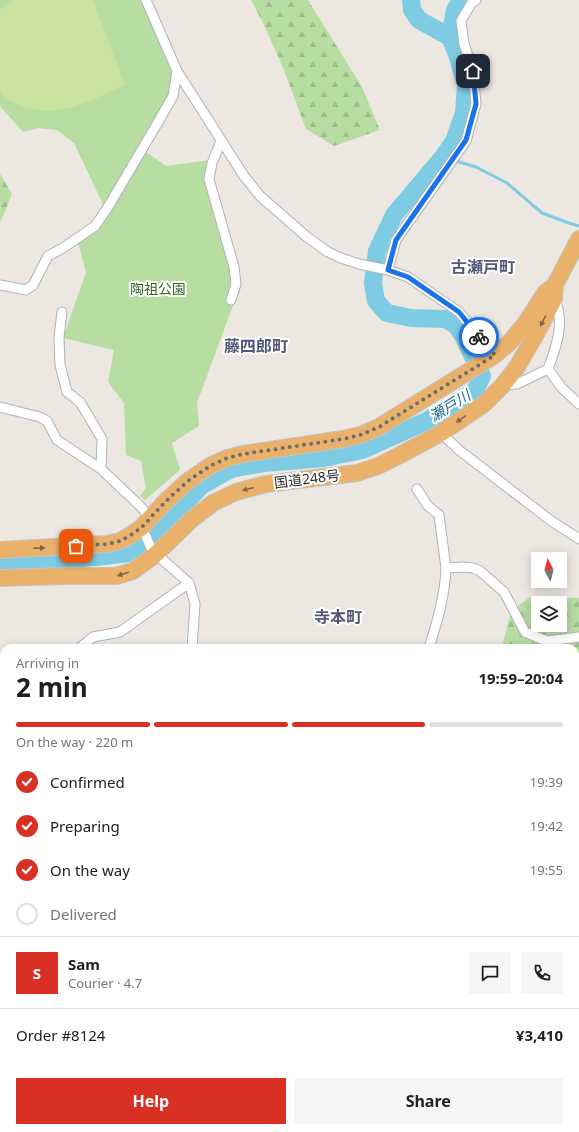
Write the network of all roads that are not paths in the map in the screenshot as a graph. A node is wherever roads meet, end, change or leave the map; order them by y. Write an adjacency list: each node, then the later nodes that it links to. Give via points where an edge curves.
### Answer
1 (146, 0): 3 (street)
2 (476, 0): 6 (street, via 461,21 464,44 473,71 476,104 466,140 396,240)
3 (177, 71): 4 (street); 7 (street, via 173,96 95,226 48,256 33,285 26,290)
4 (222, 141): 6 (street, via 260,196 308,237 328,252 342,258); 9 (street, via 212,163 209,179 234,267 236,284)
5 (579, 239): 8 (highway, 国道248号)
6 (386, 270): 11 (street, via 408,277 459,312)
7 (0, 285)
8 (555, 292): 11 (highway, 国道248号, via 545,293 525,324 509,343); 12 (street, via 559,337); 13 (highway, 国道248号, one-way to 13, via 540,327 517,367)
9 (231, 300)
10 (62, 312): 17 (street, via 59,337 60,365 67,392 80,402 102,440)
11 (491, 358): 19 (highway, 国道248号, via 379,427 360,435 243,454 210,466 188,481)
12 (548, 369): 13 (street, via 517,384); 14 (street, via 562,388)
13 (503, 385): 16 (highway, 国道248号, one-way to 16, via 484,404)
14 (579, 404)
15 (0, 407): 17 (street, via 47,421 57,440)
16 (441, 433): 20 (street, via 459,450 550,520); 22 (highway, 国道248号, one-way to 22, via 384,463 357,473 272,483 236,492 213,503)
17 (101, 469): 19 (street, via 138,504)
18 (417, 489): 23 (street, via 428,506 439,515)
19 (145, 525): 21 (highway, 国道248号, one-way to 19, via 107,544 120,541); 22 (street)
20 (579, 539)
21 (0, 550)
22 (153, 551): 24 (highway, 国道248号, one-way to 24, via 132,571 116,576); 25 (street)
23 (446, 568): 26 (street, via 463,567 480,571 504,592 525,632 547,641); 29 (street, via 442,600)
24 (0, 578)
25 (189, 583): 27 (street, via 120,632 93,637); 28 (street, via 195,604)
26 (579, 637)
27 (84, 644)
28 (192, 644)
29 (430, 644)

